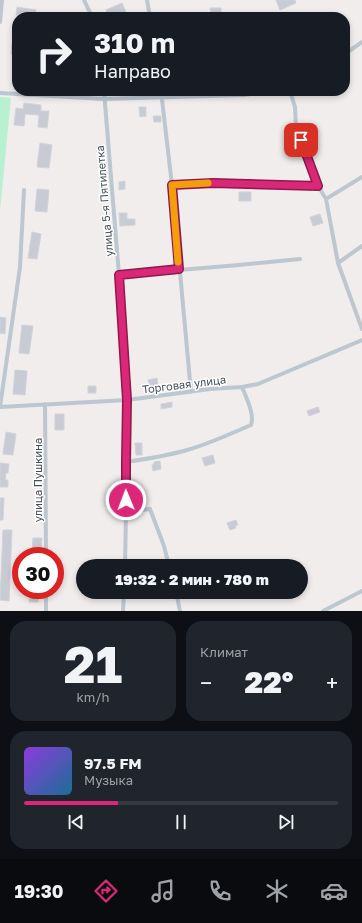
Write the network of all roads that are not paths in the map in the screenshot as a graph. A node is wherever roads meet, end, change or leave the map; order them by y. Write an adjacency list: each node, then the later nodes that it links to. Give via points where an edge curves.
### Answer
1 (2, 0): 6 (street)
2 (84, 0): 4 (street)
3 (147, 0): 5 (street)
4 (90, 12)
5 (149, 12)
6 (0, 22)
7 (362, 42): 8 (street)
8 (350, 50)
9 (0, 94): 10 (street)
10 (12, 95)
11 (42, 96): 15 (street)
12 (203, 96): 14 (street)
13 (292, 96): 18 (street, via 296,128)
14 (162, 97): 15 (street); 17 (street)
15 (104, 99): 25 (street, улица 5-я Пятилетка)
16 (362, 177): 20 (street)
17 (172, 185): 18 (street, via 213,183); 24 (street)
18 (318, 186): 20 (street)
19 (24, 190): 32 (street, via 20,267)
20 (326, 199): 23 (street)
21 (362, 246): 23 (street)
22 (300, 259): 24 (street)
23 (338, 263): 26 (street)
24 (179, 269): 25 (street); 29 (street)
25 (119, 275): 30 (street, улица 5-я Пятилетка)
26 (362, 329)
27 (362, 340): 28 (street, Торговая улица, via 258,384)
28 (242, 387): 29 (street, Торговая улица); 33 (street, via 252,417 251,425 186,450)
29 (191, 392): 30 (street, Торговая улица)
30 (127, 400): 31 (street, Торговая улица); 33 (street, улица 5-я Пятилетка)
31 (45, 404): 32 (street, Торговая улица); 35 (street, улица Пушкина)
32 (0, 407)
33 (126, 462): 34 (street, улица 5-я Пятилетка)
34 (126, 512): 36 (street, улица 5-я Пятилетка); 37 (street, via 150,509)
35 (46, 547)
36 (125, 559)
37 (167, 559)
38 (362, 591): 45 (street)
39 (46, 599): 42 (street)
40 (124, 599): 43 (street)
41 (177, 599): 44 (street)
42 (46, 611)
43 (123, 611)
44 (180, 611)
45 (323, 611)

